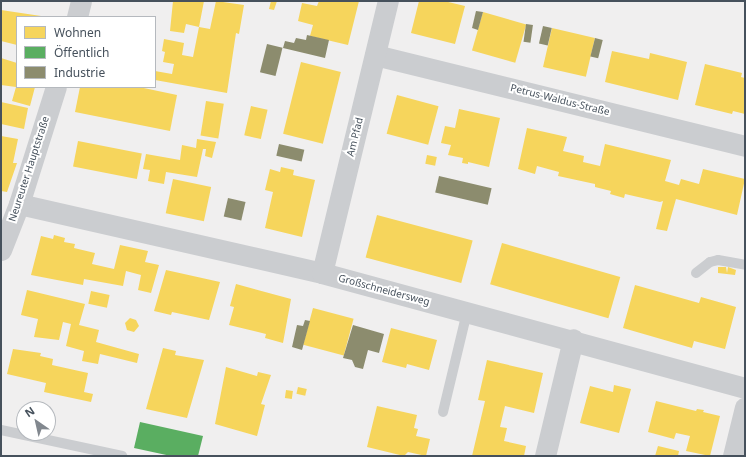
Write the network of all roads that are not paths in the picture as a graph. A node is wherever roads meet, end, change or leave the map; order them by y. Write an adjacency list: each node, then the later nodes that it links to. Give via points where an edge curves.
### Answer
1 (81, 1): 3 (street)
2 (388, 1): 4 (street, Am Pfad)
3 (77, 16)
4 (375, 55): 6 (street, Petrus-Waldus-Straße); 10 (street, Am Pfad)
5 (56, 88): 7 (street, Neureuter Hauptstraße)
6 (745, 146)
7 (20, 204): 8 (street, Neureuter Hauptstraße); 10 (street, Großschneidersweg)
8 (1, 250)
9 (745, 265): 11 (lane, via 718,260)
10 (322, 273): 12 (street, Großschneidersweg)
11 (696, 273)
12 (467, 312): 13 (street, Großschneidersweg); 16 (lane)
13 (573, 339): 14 (street, Großschneidersweg); 19 (street)
14 (745, 388)
15 (745, 407): 20 (street)
16 (443, 412)
17 (1, 430): 18 (lane)
18 (122, 456)
19 (545, 456)
20 (734, 456)

